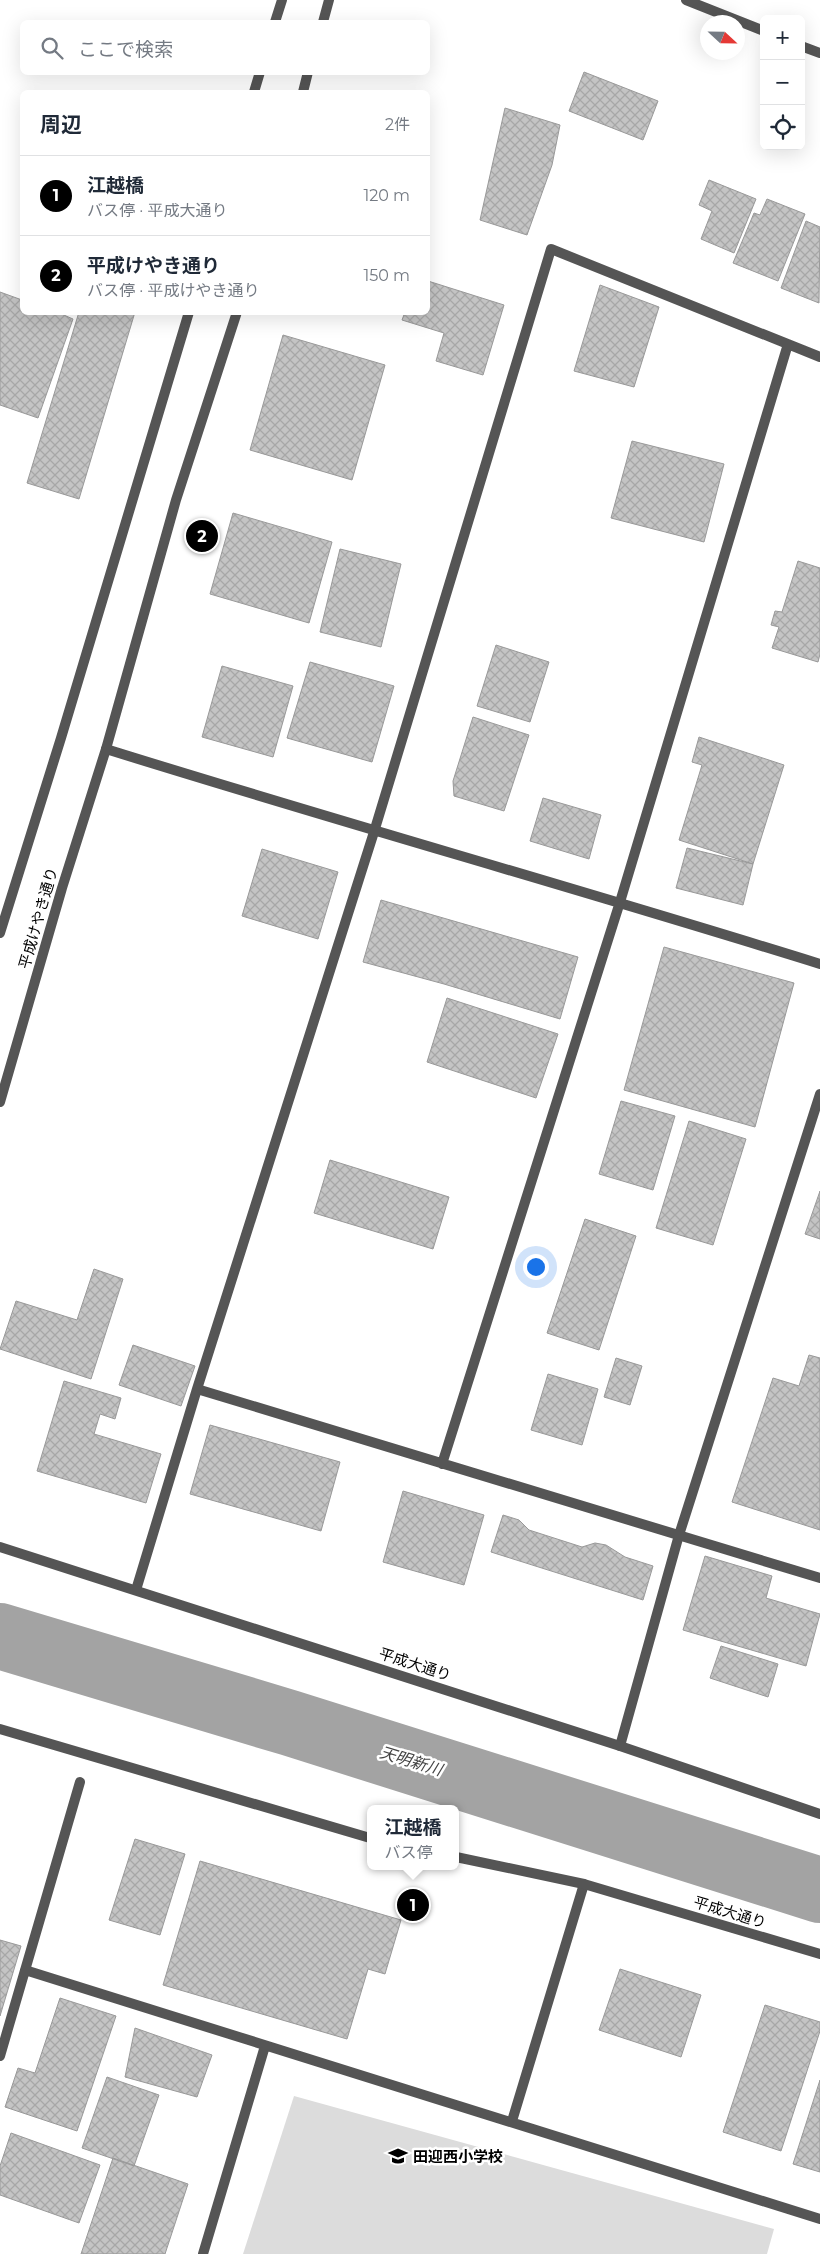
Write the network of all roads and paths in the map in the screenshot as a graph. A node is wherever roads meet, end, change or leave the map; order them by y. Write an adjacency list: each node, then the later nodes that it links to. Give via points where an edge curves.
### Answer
1 (282, 0): 4 (street)
2 (329, 0): 5 (street)
3 (686, 0): 6 (street)
4 (277, 20)
5 (324, 20)
6 (760, 29)
7 (805, 47): 8 (street)
8 (820, 53)
9 (259, 75): 11 (street)
10 (307, 75): 12 (street)
11 (255, 90)
12 (304, 90)
13 (188, 315): 20 (street, 平成けやき通り)
14 (236, 315): 17 (street, 平成けやき通り, via 176,500)
15 (788, 344): 16 (street); 18 (street, via 551,249); 19 (street)
16 (820, 358)
17 (106, 749): 18 (street); 23 (street, 平成けやき通り)
18 (374, 832): 19 (street); 24 (street)
19 (620, 902): 21 (street); 25 (street)
20 (0, 933)
21 (820, 964)
22 (820, 1094): 26 (street)
23 (0, 1102)
24 (197, 1389): 25 (street); 29 (street)
25 (442, 1464): 26 (street)
26 (679, 1535): 28 (street); 31 (street)
27 (0, 1547): 29 (street, 平成大通り)
28 (820, 1578)
29 (136, 1590): 31 (street, 平成大通り)
30 (0, 1729): 34 (street)
31 (620, 1746): 33 (street, 平成大通り)
32 (80, 1782): 38 (street)
33 (820, 1814)
34 (367, 1837)
35 (459, 1858): 36 (street, 平成大通り)
36 (584, 1884): 37 (street, 平成大通り); 41 (street)
37 (820, 1954)
38 (25, 1970): 39 (street); 40 (street)
39 (265, 2046): 41 (street); 43 (street)
40 (0, 2056)
41 (512, 2121): 42 (street)
42 (820, 2219)
43 (203, 2254)

